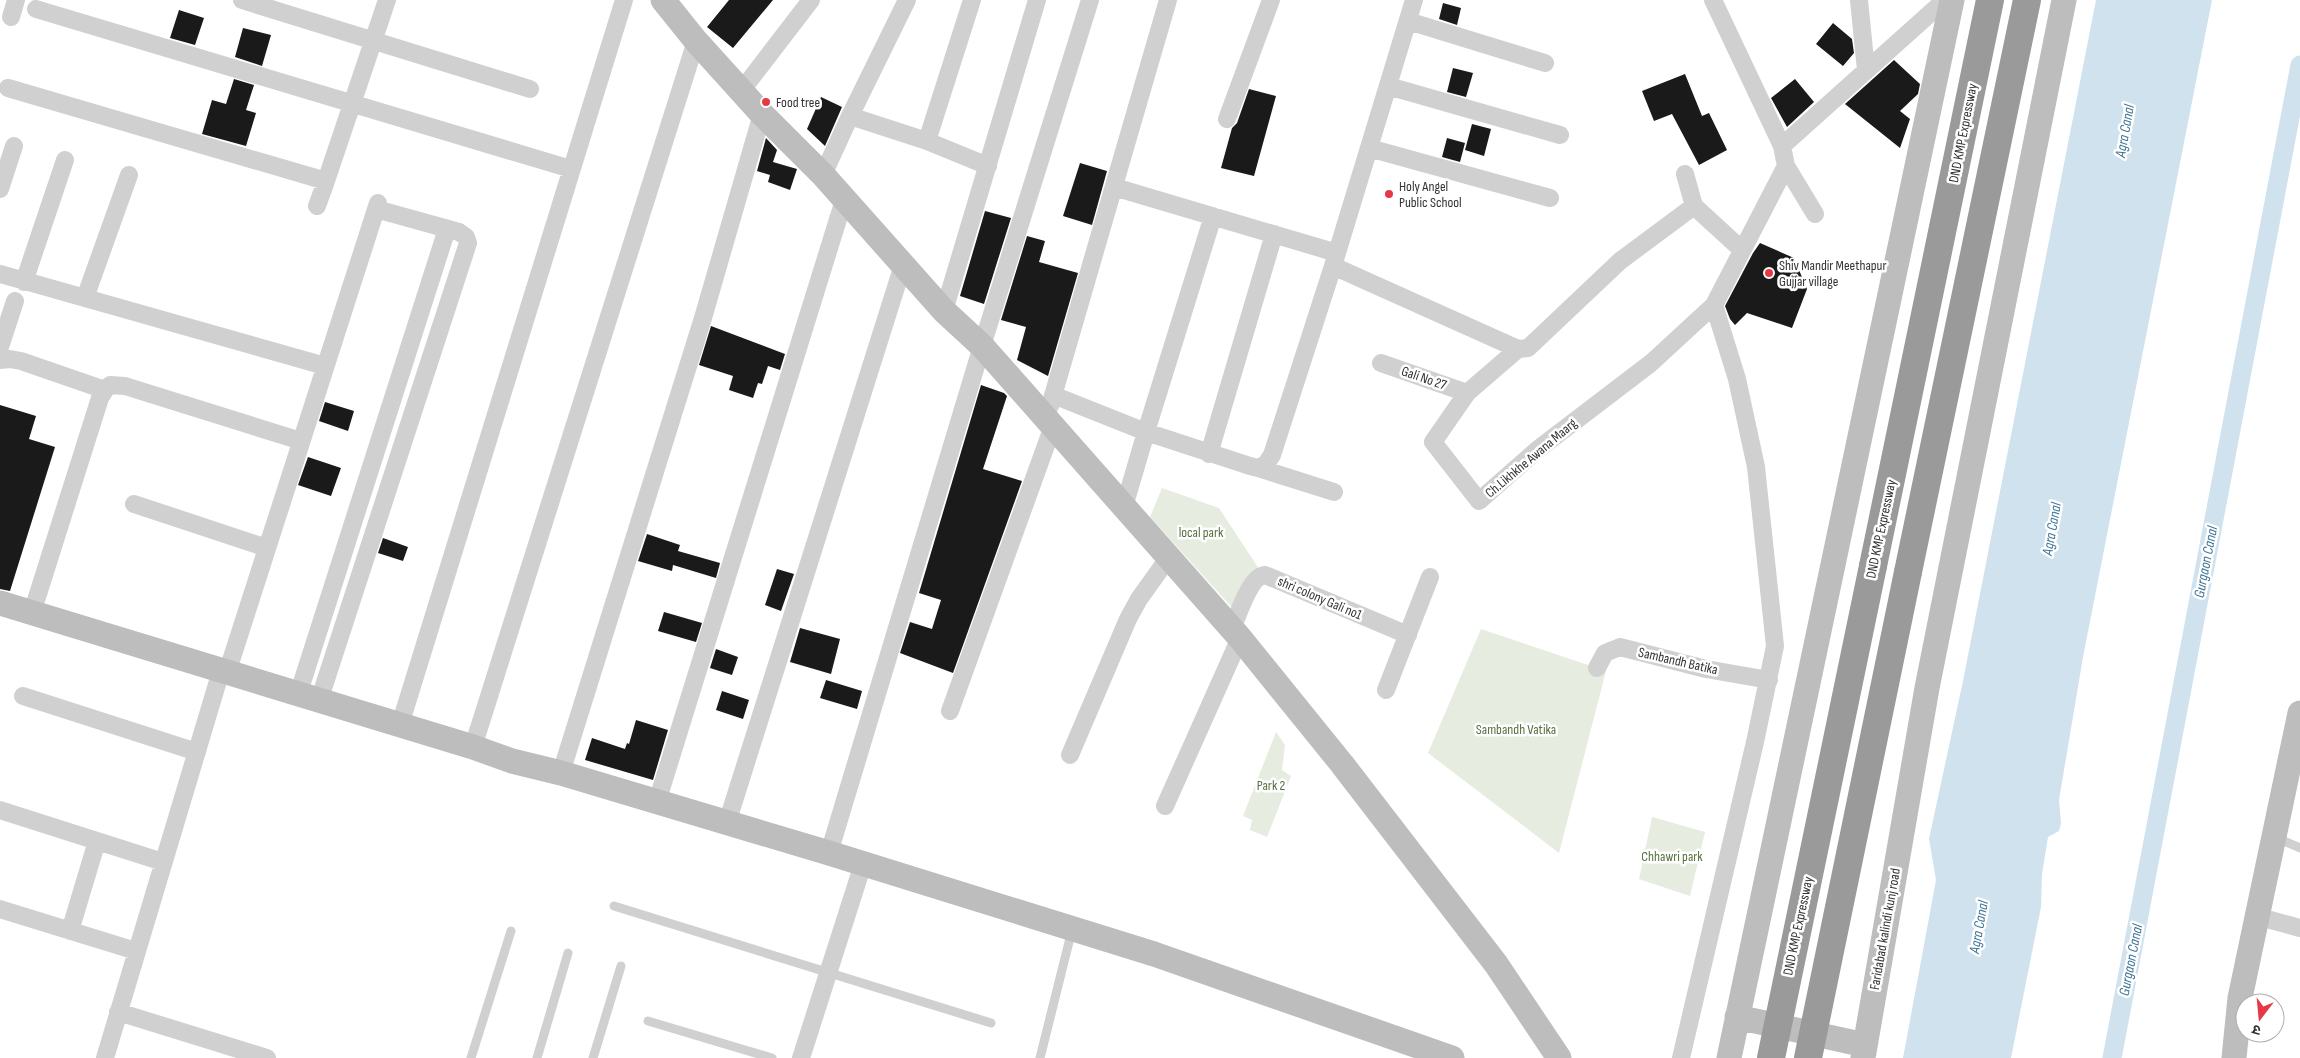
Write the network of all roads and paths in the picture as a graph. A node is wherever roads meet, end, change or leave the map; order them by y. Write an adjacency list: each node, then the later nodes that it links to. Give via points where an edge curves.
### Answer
1 (16, 0): 22 (street)
2 (242, 0): 24 (street)
3 (387, 0): 24 (street)
4 (624, 0): 44 (street)
5 (663, 0): 25 (street)
6 (811, 0): 31 (street)
7 (907, 0): 34 (street)
8 (972, 0): 37 (street)
9 (1037, 0): 42 (street)
10 (1090, 0): 69 (street)
11 (1168, 0): 49 (street)
12 (1270, 0): 35 (street)
13 (1414, 0): 23 (street)
14 (1713, 0): 39 (street)
15 (1858, 0): 27 (street)
16 (1945, 0): 27 (street)
17 (1952, 0): 126 (street)
18 (1990, 0): 142 (highway, DND KMP Expressway, bridge)
19 (2026, 0): 143 (highway, bridge)
20 (2064, 0): 129 (street, Faridabad kalindi kunj road, via 1927,688)
21 (36, 9): 32 (street)
22 (12, 17)
23 (1408, 21): 26 (street); 28 (street)
24 (375, 41): 30 (street); 32 (street)
25 (696, 41): 31 (street); 100 (street)
26 (1545, 63)
27 (1866, 70): 39 (street)
28 (1388, 86): 36 (street); 40 (street)
29 (8, 88): 48 (street)
30 (530, 89)
31 (742, 90): 33 (street)
32 (353, 105): 44 (street); 48 (street)
33 (762, 114): 47 (street); 103 (street, via 703,318)
34 (850, 116): 37 (street); 47 (street)
35 (1228, 119)
36 (1560, 135)
37 (927, 141): 42 (street)
38 (14, 146): 50 (street)
39 (1782, 146): 43 (street)
40 (1369, 148): 51 (street); 60 (street)
41 (65, 160): 63 (street)
42 (988, 166): 67 (street)
43 (1786, 166): 55 (street); 59 (street)
44 (571, 169): 99 (street)
45 (129, 174): 64 (street)
46 (1685, 174): 54 (street)
47 (823, 175): 52 (street)
48 (326, 181): 53 (street)
49 (1114, 187): 56 (street); 76 (street)
50 (0, 189)
51 (1550, 198)
52 (844, 200): 61 (street); 104 (street)
53 (317, 206)
54 (1694, 206): 59 (street); 70 (street, Ch.Likhkhe Awana Maarg, via 1620,261 1537,342 1528,348)
55 (1816, 214)
56 (1213, 216): 58 (street); 77 (street)
57 (447, 229): 73 (street, via 377,206); 96 (street); 96 (street, via 466,237 468,243)
58 (1274, 234): 60 (street); 79 (street)
59 (1742, 250): 66 (street)
60 (1335, 260): 70 (street); 80 (street, via 1272,455 1266,464)
61 (903, 264): 67 (street); 107 (street)
62 (0, 274): 63 (street)
63 (24, 282): 64 (street)
64 (85, 298): 73 (street)
65 (15, 301): 68 (street)
66 (1714, 304): 75 (street, Ch.Likhkhe Awana Maarg, via 1651,363 1537,450 1479,501 1433,442); 93 (street, via 1737,379 1756,468 1775,646)
67 (944, 310): 69 (street)
68 (0, 346)
69 (982, 346): 76 (street); 111 (street)
70 (1518, 349): 75 (street, Ch.Likhkhe Awana Maarg)
71 (0, 360): 74 (street, via 21,361)
72 (1381, 363): 75 (street, Gali No 27)
73 (325, 366): 78 (street)
74 (105, 390): 78 (street, via 110,386 125,386); 88 (street)
75 (1467, 393)
76 (1051, 413): 77 (street); 83 (street); 97 (street)
77 (1146, 432): 79 (street); 83 (street)
78 (301, 441): 84 (street)
79 (1209, 454): 80 (street)
80 (1258, 468): 81 (street)
81 (1334, 492)
82 (134, 504): 84 (street)
83 (1124, 507): 85 (street)
84 (267, 548): 92 (street)
85 (1169, 557): 89 (street); 102 (street, via 1128,619)
86 (1430, 577): 90 (street)
87 (0, 603): 88 (street)
88 (32, 612): 92 (street)
89 (1236, 633): 90 (street, shri colony Gali no1, via 1252,583 1260,575 1265,575); 105 (street); 139 (street, via 1445,896 1502,972)
90 (1408, 635): 94 (street)
91 (1597, 668): 93 (street, Sambandh Batika, via 1604,653 1620,647 1706,669)
92 (224, 672): 96 (street); 101 (street)
93 (1769, 680): 140 (street)
94 (1386, 690)
95 (23, 696): 101 (street)
96 (309, 698): 99 (street)
97 (950, 711)
98 (2300, 713): 108 (street)
99 (400, 725): 100 (street)
100 (473, 747): 103 (street)
101 (197, 752): 112 (street)
102 (1070, 755)
103 (561, 774): 104 (street)
104 (657, 802): 107 (street)
105 (1165, 806)
106 (0, 810): 109 (street)
107 (727, 823): 111 (street)
108 (2275, 837): 110 (lane); 116 (street)
109 (97, 841): 112 (street); 119 (street)
110 (2300, 848)
111 (828, 853): 113 (street)
112 (163, 862): 121 (street)
113 (863, 864): 117 (street); 124 (street)
114 (614, 906): 124 (lane)
115 (0, 909): 119 (street)
116 (2256, 916): 118 (street); 144 (street, via 2240,998)
117 (1073, 928): 137 (lane); 138 (street)
118 (2300, 928)
119 (70, 930): 121 (street)
120 (511, 931): 132 (lane)
121 (136, 951): 125 (street)
122 (568, 953): 133 (lane)
123 (621, 966): 134 (lane)
124 (828, 972): 128 (lane); 136 (street)
125 (118, 1012): 130 (street); 131 (street)
126 (1737, 1017): 129 (street); 141 (street)
127 (648, 1021): 135 (lane)
128 (991, 1023)
129 (1864, 1052)
130 (104, 1058)
131 (267, 1058)
132 (471, 1058)
133 (537, 1058)
134 (593, 1058)
135 (772, 1058)
136 (800, 1058)
137 (1040, 1058)
138 (1452, 1058)
139 (1559, 1058)
140 (1681, 1058)
141 (1728, 1058)
142 (1771, 1058)
143 (1808, 1058)
144 (2234, 1058)

